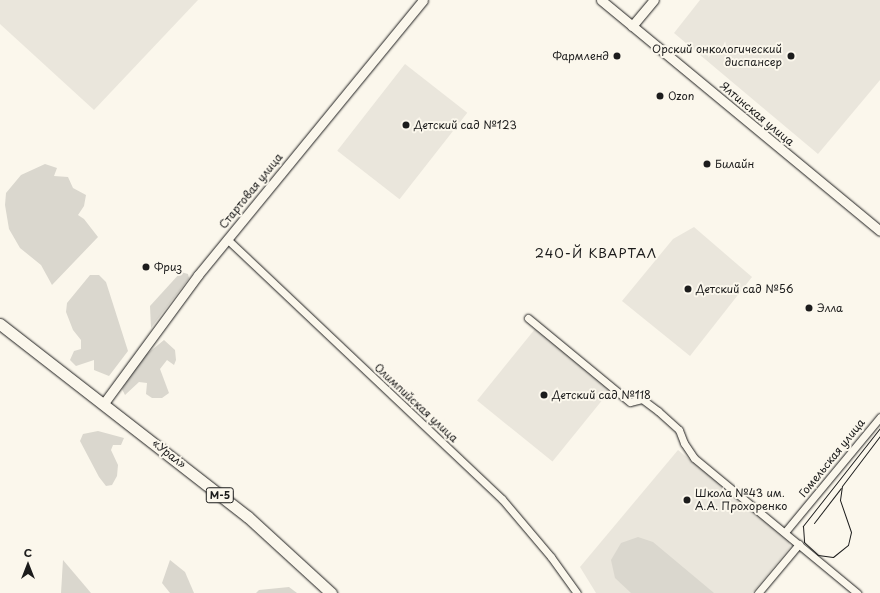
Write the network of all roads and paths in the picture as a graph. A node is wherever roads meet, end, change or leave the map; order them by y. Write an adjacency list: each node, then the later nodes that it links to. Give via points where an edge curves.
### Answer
1 (423, 0): 6 (main road, Стартовая улица)
2 (601, 0): 4 (main road, Ялтинская улица)
3 (654, 0): 4 (main road)
4 (632, 26): 5 (main road, Ялтинская улица)
5 (880, 231)
6 (227, 239): 9 (main road, Стартовая улица); 14 (street, Олимпийская улица, via 502,499 551,557)
7 (528, 318): 11 (street, via 630,402 642,399 658,411 679,430 684,444 694,458)
8 (0, 324): 9 (main road, «Урал» / М-5)
9 (104, 403): 13 (main road, «Урал» / М-5, via 248,517)
10 (880, 417): 11 (street, Гомельская улица)
11 (785, 532): 12 (street)
12 (799, 544): 15 (street); 16 (street)
13 (331, 593)
14 (577, 593)
15 (758, 593)
16 (857, 593)

